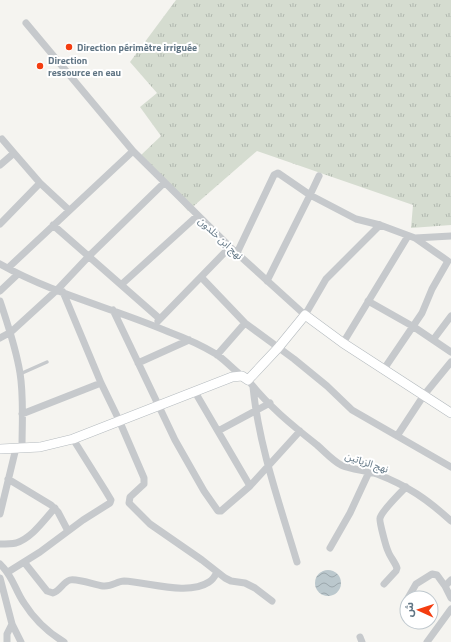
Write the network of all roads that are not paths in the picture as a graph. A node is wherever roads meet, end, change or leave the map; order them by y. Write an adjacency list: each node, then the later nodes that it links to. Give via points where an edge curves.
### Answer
1 (26, 23): 3 (street, نهج ابن خلدون)
2 (2, 139): 4 (street)
3 (133, 151): 8 (street, نهج ابن خلدون); 10 (street)
4 (14, 153): 5 (street); 7 (street)
5 (0, 165)
6 (319, 176): 9 (street)
7 (40, 182): 10 (street); 12 (street)
8 (164, 183): 11 (street, نهج ابن خلدون); 20 (street)
9 (310, 195): 14 (street, via 356,218); 19 (street, via 280,174 274,175); 26 (street)
10 (69, 210): 13 (street)
11 (197, 216): 18 (street, نهج ابن خلدون); 27 (street)
12 (0, 224)
13 (53, 225): 20 (street); 23 (street)
14 (380, 225): 15 (street); 33 (street, via 326,279)
15 (408, 236): 17 (street); 31 (street)
16 (451, 236): 17 (street)
17 (415, 238): 21 (street)
18 (230, 247): 19 (street, نهج ابن خلدون); 25 (street)
19 (238, 253): 26 (street, نهج ابن خلدون)
20 (89, 256): 27 (street); 29 (street)
21 (450, 262): 38 (street, via 432,289)
22 (0, 264): 23 (street, نهج الزياتين)
23 (8, 268): 24 (street, نهج الزياتين)
24 (18, 274): 28 (street); 29 (street, نهج الزياتين)
25 (201, 277): 35 (street); 36 (street)
26 (267, 281): 33 (street, نهج ابن خلدون)
27 (122, 284): 35 (street)
28 (0, 291)
29 (60, 291): 32 (street, نهج الزياتين); 39 (street); 53 (street)
30 (0, 301): 39 (street)
31 (368, 301): 38 (street); 43 (street)
32 (113, 310): 37 (street, نهج الزياتين); 49 (street)
33 (305, 315): 43 (street, نهج ابن خلدون); 44 (street)
34 (451, 316): 42 (street)
35 (160, 319): 37 (street)
36 (245, 323): 44 (street); 46 (street)
37 (154, 325): 41 (street, نهج الزياتين)
38 (414, 327): 42 (street); 50 (street)
39 (11, 332): 40 (street); 51 (street)
40 (0, 338)
41 (189, 340): 46 (street, نهج الزياتين); 49 (street)
42 (432, 340): 45 (street)
43 (343, 343): 50 (street, نهج ابن خلدون)
44 (278, 348): 52 (street); 64 (street, via 322,382 352,410)
45 (451, 352)
46 (217, 355): 52 (street, نهج الزياتين)
47 (47, 362): 51 (lane)
48 (451, 362): 55 (street)
49 (138, 363): 57 (street)
50 (384, 369): 55 (street, نهج ابن خلدون)
51 (20, 374): 60 (street)
52 (248, 381): 54 (street, via 226,379); 56 (street, نهج الزياتين); 58 (street)
53 (101, 383): 60 (street); 61 (street)
54 (195, 392): 57 (street); 62 (street)
55 (424, 395): 59 (street, نهج ابن خلدون); 64 (street)
56 (270, 404): 58 (street); 63 (street, نهج الزياتين)
57 (159, 405): 61 (street); 72 (street, via 175,440 218,511)
58 (256, 411): 62 (street); 69 (street)
59 (451, 413)
60 (22, 414): 66 (street)
61 (119, 420): 65 (street); 84 (street, via 144,478 144,484 130,497 129,503 150,524)
62 (218, 431): 72 (street)
63 (300, 431): 69 (street); 70 (street, نهج الزياتين, via 342,465)
64 (397, 436): 68 (street)
65 (73, 439): 66 (street, via 51,445); 77 (street, via 111,501)
66 (19, 448): 67 (street); 71 (street)
67 (0, 449)
68 (450, 465)
69 (269, 466): 72 (street); 81 (street)
70 (369, 472): 73 (street, نهج الزياتين); 79 (street)
71 (8, 479): 74 (street); 75 (street)
72 (250, 486)
73 (406, 486): 76 (street, نهج الزياتين, via 427,499); 87 (street, via 380,519 388,552 397,568)
74 (54, 508): 77 (street); 78 (street, via 26,537 15,543)
75 (0, 514)
76 (451, 522)
77 (68, 531): 80 (street)
78 (0, 544)
79 (330, 548)
80 (24, 562): 83 (street); 84 (street, via 47,591 53,593 73,580 104,586 122,581 177,588 195,587 209,583)
81 (297, 562)
82 (0, 564): 83 (street)
83 (8, 572): 94 (street, via 34,617)
84 (217, 572): 91 (street, via 231,581 255,588)
85 (0, 578): 93 (street)
86 (451, 580): 88 (street)
87 (384, 584)
88 (445, 586): 89 (street, via 437,575 432,574 416,584); 90 (street)
89 (412, 590)
90 (451, 598)
91 (272, 601)
92 (451, 609): 97 (street)
93 (12, 624): 95 (street); 96 (street)
94 (60, 641)
95 (6, 642)
96 (21, 642)
97 (427, 642)

